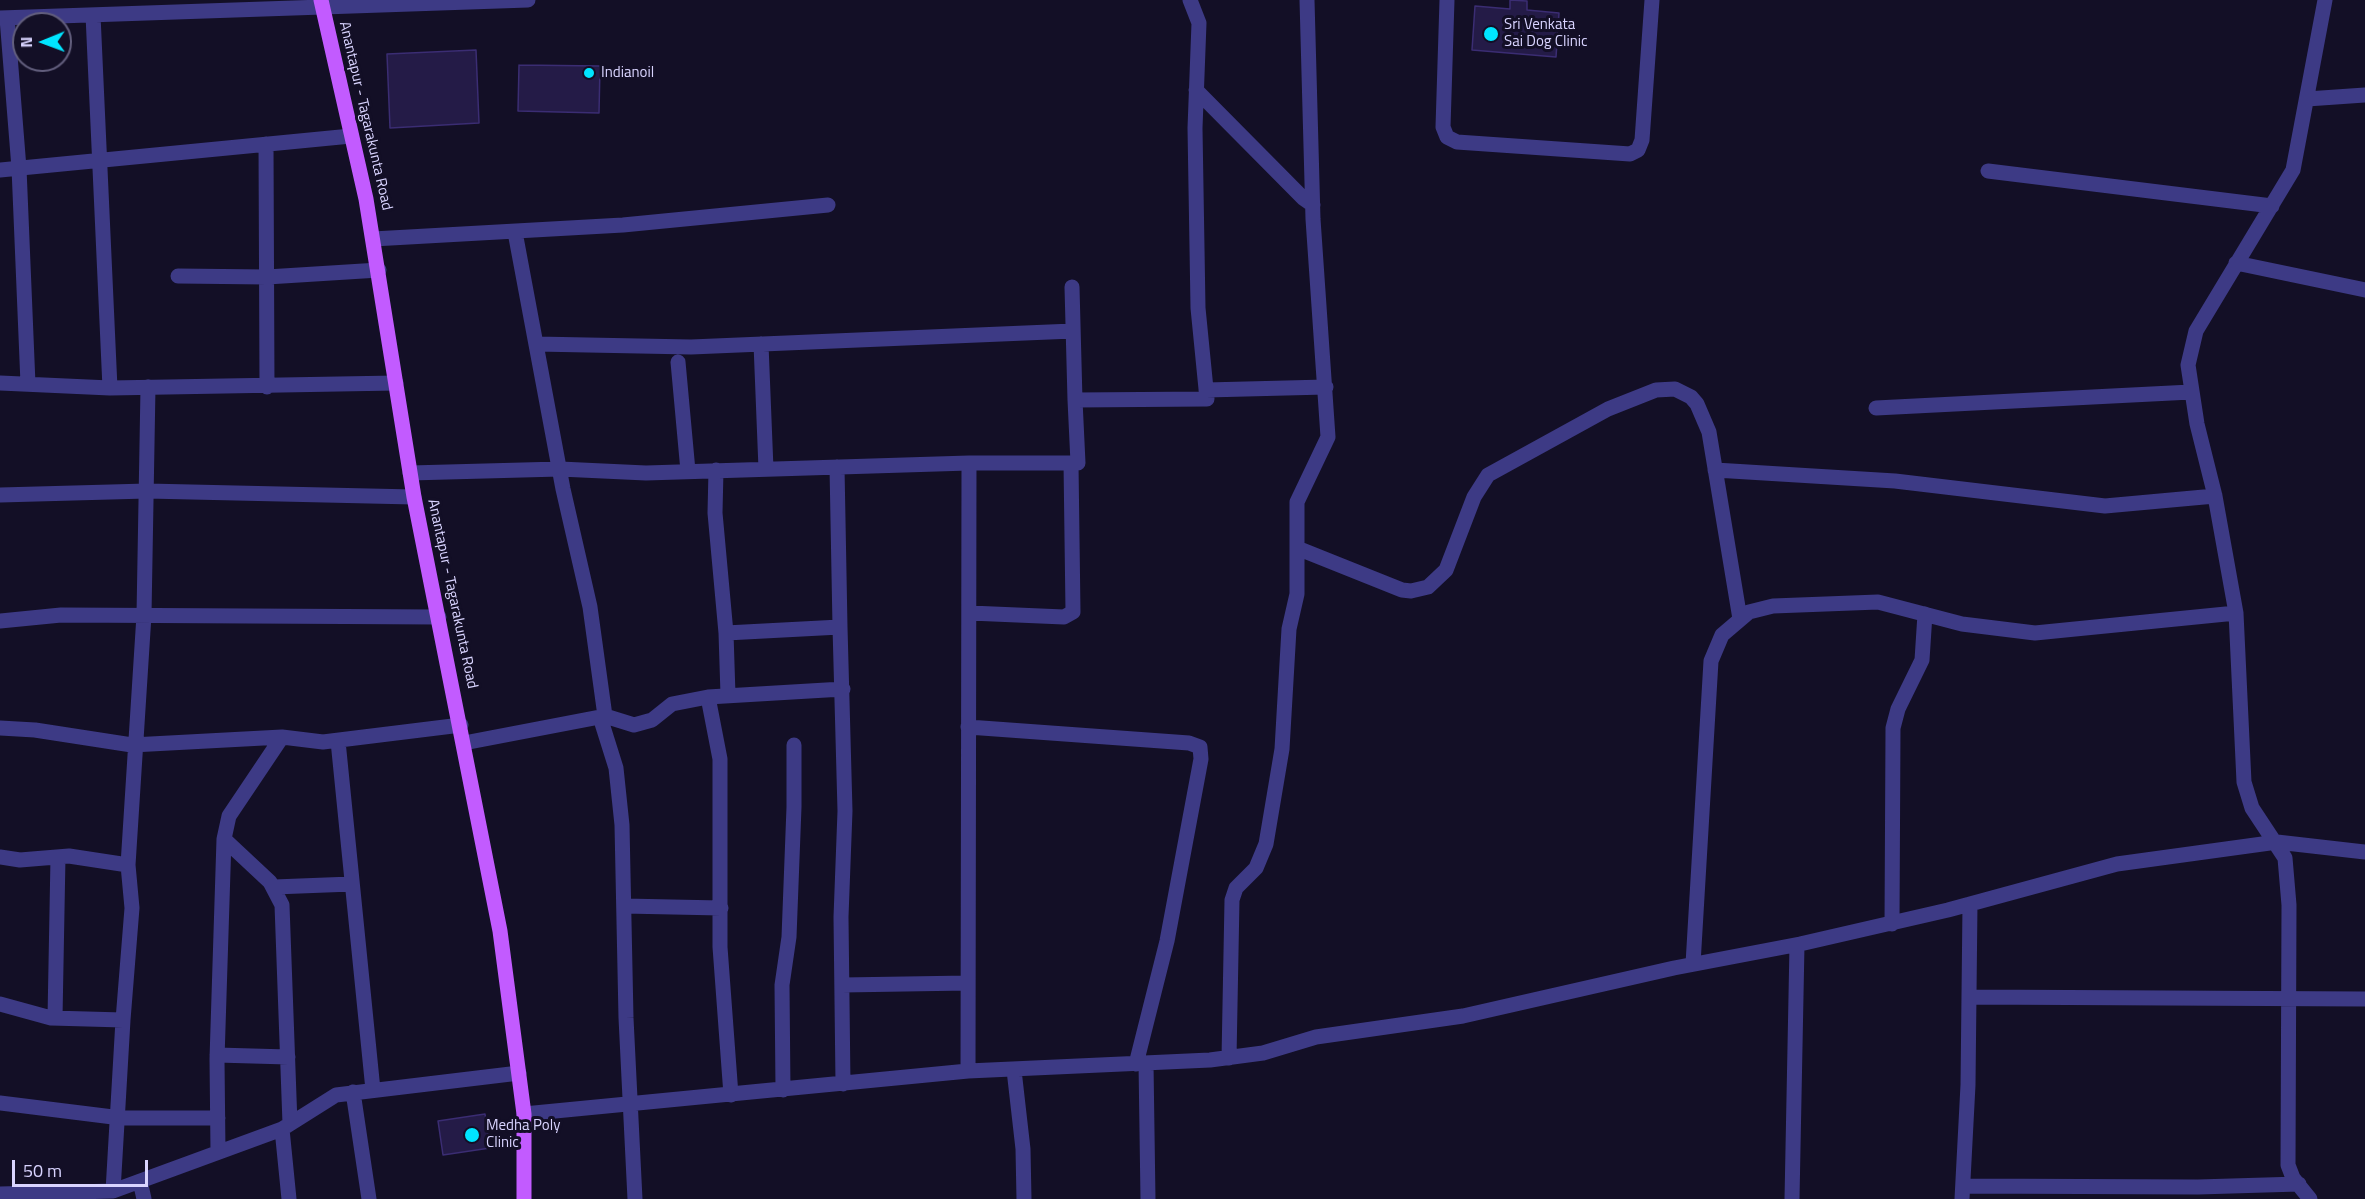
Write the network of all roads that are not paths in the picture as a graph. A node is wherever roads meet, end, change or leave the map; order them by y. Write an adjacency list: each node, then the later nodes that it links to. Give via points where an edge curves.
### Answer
1 (528, 0): 7 (street)
2 (1190, 0): 10 (street, via 1199,23)
3 (1307, 0): 20 (street)
4 (1447, 0): 5 (street, via 1443,127 1447,137 1457,142 1630,154 1638,150 1642,140)
5 (1653, 0)
6 (2325, 0): 12 (street)
7 (322, 3): 8 (street); 13 (main road, Anantapur - Tagarakunta Road)
8 (93, 15): 9 (street); 15 (street)
9 (4, 18): 16 (street)
10 (1196, 90): 20 (street); 41 (street, via 1198,308)
11 (2365, 95): 12 (street)
12 (2307, 99): 21 (street, via 2293,170)
13 (351, 136): 14 (street); 23 (main road, Anantapur - Tagarakunta Road)
14 (266, 144): 15 (street); 27 (street)
15 (101, 159): 16 (street); 37 (street)
16 (19, 168): 17 (street); 36 (street)
17 (0, 170)
18 (1988, 171): 21 (street)
19 (828, 205): 22 (street)
20 (1313, 205): 40 (street)
21 (2272, 206): 24 (street)
22 (515, 232): 23 (street); 31 (street)
23 (374, 239): 25 (main road, Anantapur - Tagarakunta Road)
24 (2236, 263): 29 (street); 42 (street, via 2193,340 2188,365)
25 (379, 270): 27 (street); 35 (main road, Anantapur - Tagarakunta Road)
26 (178, 276): 27 (street)
27 (267, 277): 39 (street)
28 (1072, 287): 30 (street)
29 (2365, 290)
30 (1073, 331): 32 (street); 43 (street)
31 (536, 344): 32 (street, via 632,348); 48 (street)
32 (761, 344): 49 (street)
33 (678, 362): 52 (street)
34 (0, 383): 36 (street)
35 (396, 383): 39 (street); 53 (main road, Anantapur - Tagarakunta Road)
36 (28, 384): 37 (street)
37 (110, 387): 38 (street)
38 (148, 387): 39 (street); 54 (street)
39 (267, 387)
40 (1326, 387): 41 (street); 58 (street, via 1328,437 1310,479 1298,495)
41 (1206, 390): 43 (street, via 1207,399)
42 (2191, 392): 44 (street); 56 (street)
43 (1075, 400): 46 (street, via 1078,463)
44 (1875, 408)
45 (969, 463): 46 (street); 47 (street); 59 (street)
46 (1071, 463): 59 (street, via 1073,612 1064,617)
47 (837, 467): 49 (street); 66 (street)
48 (560, 469): 52 (street); 53 (street); 71 (street, via 590,607)
49 (766, 469): 50 (street)
50 (716, 470): 52 (street); 67 (street, via 716,523)
51 (1715, 470): 56 (street, via 1895,481 2105,506); 58 (street, via 1709,432 1697,404 1675,389 1656,390 1608,409 1488,475 1474,497 1446,570 1428,587 1402,590); 64 (street)
52 (688, 471)
53 (411, 473): 57 (main road, Anantapur - Tagarakunta Road)
54 (147, 491): 55 (street); 57 (street); 62 (street)
55 (0, 495)
56 (2216, 496): 60 (street)
57 (414, 497): 63 (main road, Anantapur - Tagarakunta Road)
58 (1297, 548): 104 (street, via 1297,594 1289,629 1282,749 1266,844 1256,868 1236,888 1232,900)
59 (970, 613): 73 (street)
60 (2236, 613): 61 (street, via 2035,633 1972,626); 81 (street, via 2244,782 2252,808)
61 (1925, 614): 64 (street, via 1867,601 1773,606); 91 (street, via 1922,660 1893,728)
62 (144, 615): 63 (street); 65 (street, via 61,615); 78 (street)
63 (439, 617): 72 (main road, Anantapur - Tagarakunta Road)
64 (1740, 619): 93 (street, via 1722,635 1711,661)
65 (0, 621)
66 (840, 627): 67 (street); 68 (street)
67 (726, 633): 69 (street)
68 (843, 689): 69 (street); 95 (street)
69 (728, 695): 70 (street)
70 (708, 697): 71 (street, via 672,704 652,720 634,725); 90 (street, via 720,759)
71 (603, 717): 77 (street); 89 (street, via 617,778)
72 (461, 725): 76 (street); 77 (main road, Anantapur - Tagarakunta Road)
73 (968, 727): 94 (street); 105 (street, via 1189,743 1200,747 1201,759)
74 (0, 728): 78 (street)
75 (282, 737): 76 (street); 78 (street); 80 (street, via 230,816)
76 (338, 741): 86 (street)
77 (464, 743): 108 (main road, Anantapur - Tagarakunta Road, via 500,931)
78 (136, 745): 85 (street)
79 (794, 745): 111 (street, via 790,925 782,985)
80 (224, 839): 87 (street); 102 (street)
81 (2277, 842): 82 (street); 88 (street, via 2117,864); 97 (street, via 2285,858 2288,886)
82 (2365, 852)
83 (0, 857): 84 (street)
84 (58, 857): 85 (street); 100 (street)
85 (128, 865): 101 (street, via 132,908)
86 (352, 884): 87 (street); 110 (street)
87 (274, 887): 103 (street, via 283,914)
88 (1970, 904): 91 (street); 96 (street)
89 (624, 906): 90 (street); 115 (street)
90 (721, 908): 113 (street, via 720,957)
91 (1892, 924): 92 (street)
92 (1797, 945): 93 (street); 134 (street)
93 (1693, 964): 104 (street, via 1463,1016 1316,1037 1263,1053)
94 (968, 983): 95 (street); 107 (street)
95 (842, 986): 109 (street)
96 (1969, 997): 97 (street); 124 (street)
97 (2289, 999): 98 (street); 122 (street, via 2288,1165)
98 (2365, 999)
99 (0, 1004): 100 (street)
100 (55, 1018): 101 (street)
101 (123, 1020): 117 (street)
102 (217, 1056): 103 (street); 118 (street)
103 (288, 1057): 119 (street)
104 (1229, 1058): 105 (street)
105 (1141, 1064): 106 (street); 133 (street)
106 (1014, 1070): 107 (street); 132 (street)
107 (968, 1071): 109 (street)
108 (519, 1073): 110 (street); 116 (main road, Anantapur - Tagarakunta Road)
109 (843, 1084): 111 (street)
110 (373, 1090): 112 (street)
111 (783, 1090): 113 (street)
112 (353, 1092): 119 (street, via 329,1097); 129 (street)
113 (731, 1095): 115 (street)
114 (0, 1103): 117 (street)
115 (630, 1105): 116 (street); 131 (street)
116 (524, 1114): 130 (main road, Anantapur - Tagarakunta Road)
117 (116, 1118): 118 (street); 123 (street)
118 (218, 1118): 120 (street)
119 (286, 1126): 120 (street); 128 (street)
120 (218, 1152): 121 (street)
121 (140, 1181): 123 (street); 127 (street)
122 (2299, 1184): 125 (street); 135 (street)
123 (113, 1191): 126 (street)
124 (1962, 1193): 125 (street)
125 (2072, 1193)
126 (0, 1194)
127 (144, 1199)
128 (289, 1199)
129 (369, 1199)
130 (524, 1199)
131 (635, 1199)
132 (1024, 1199)
133 (1148, 1199)
134 (1792, 1199)
135 (2310, 1199)

